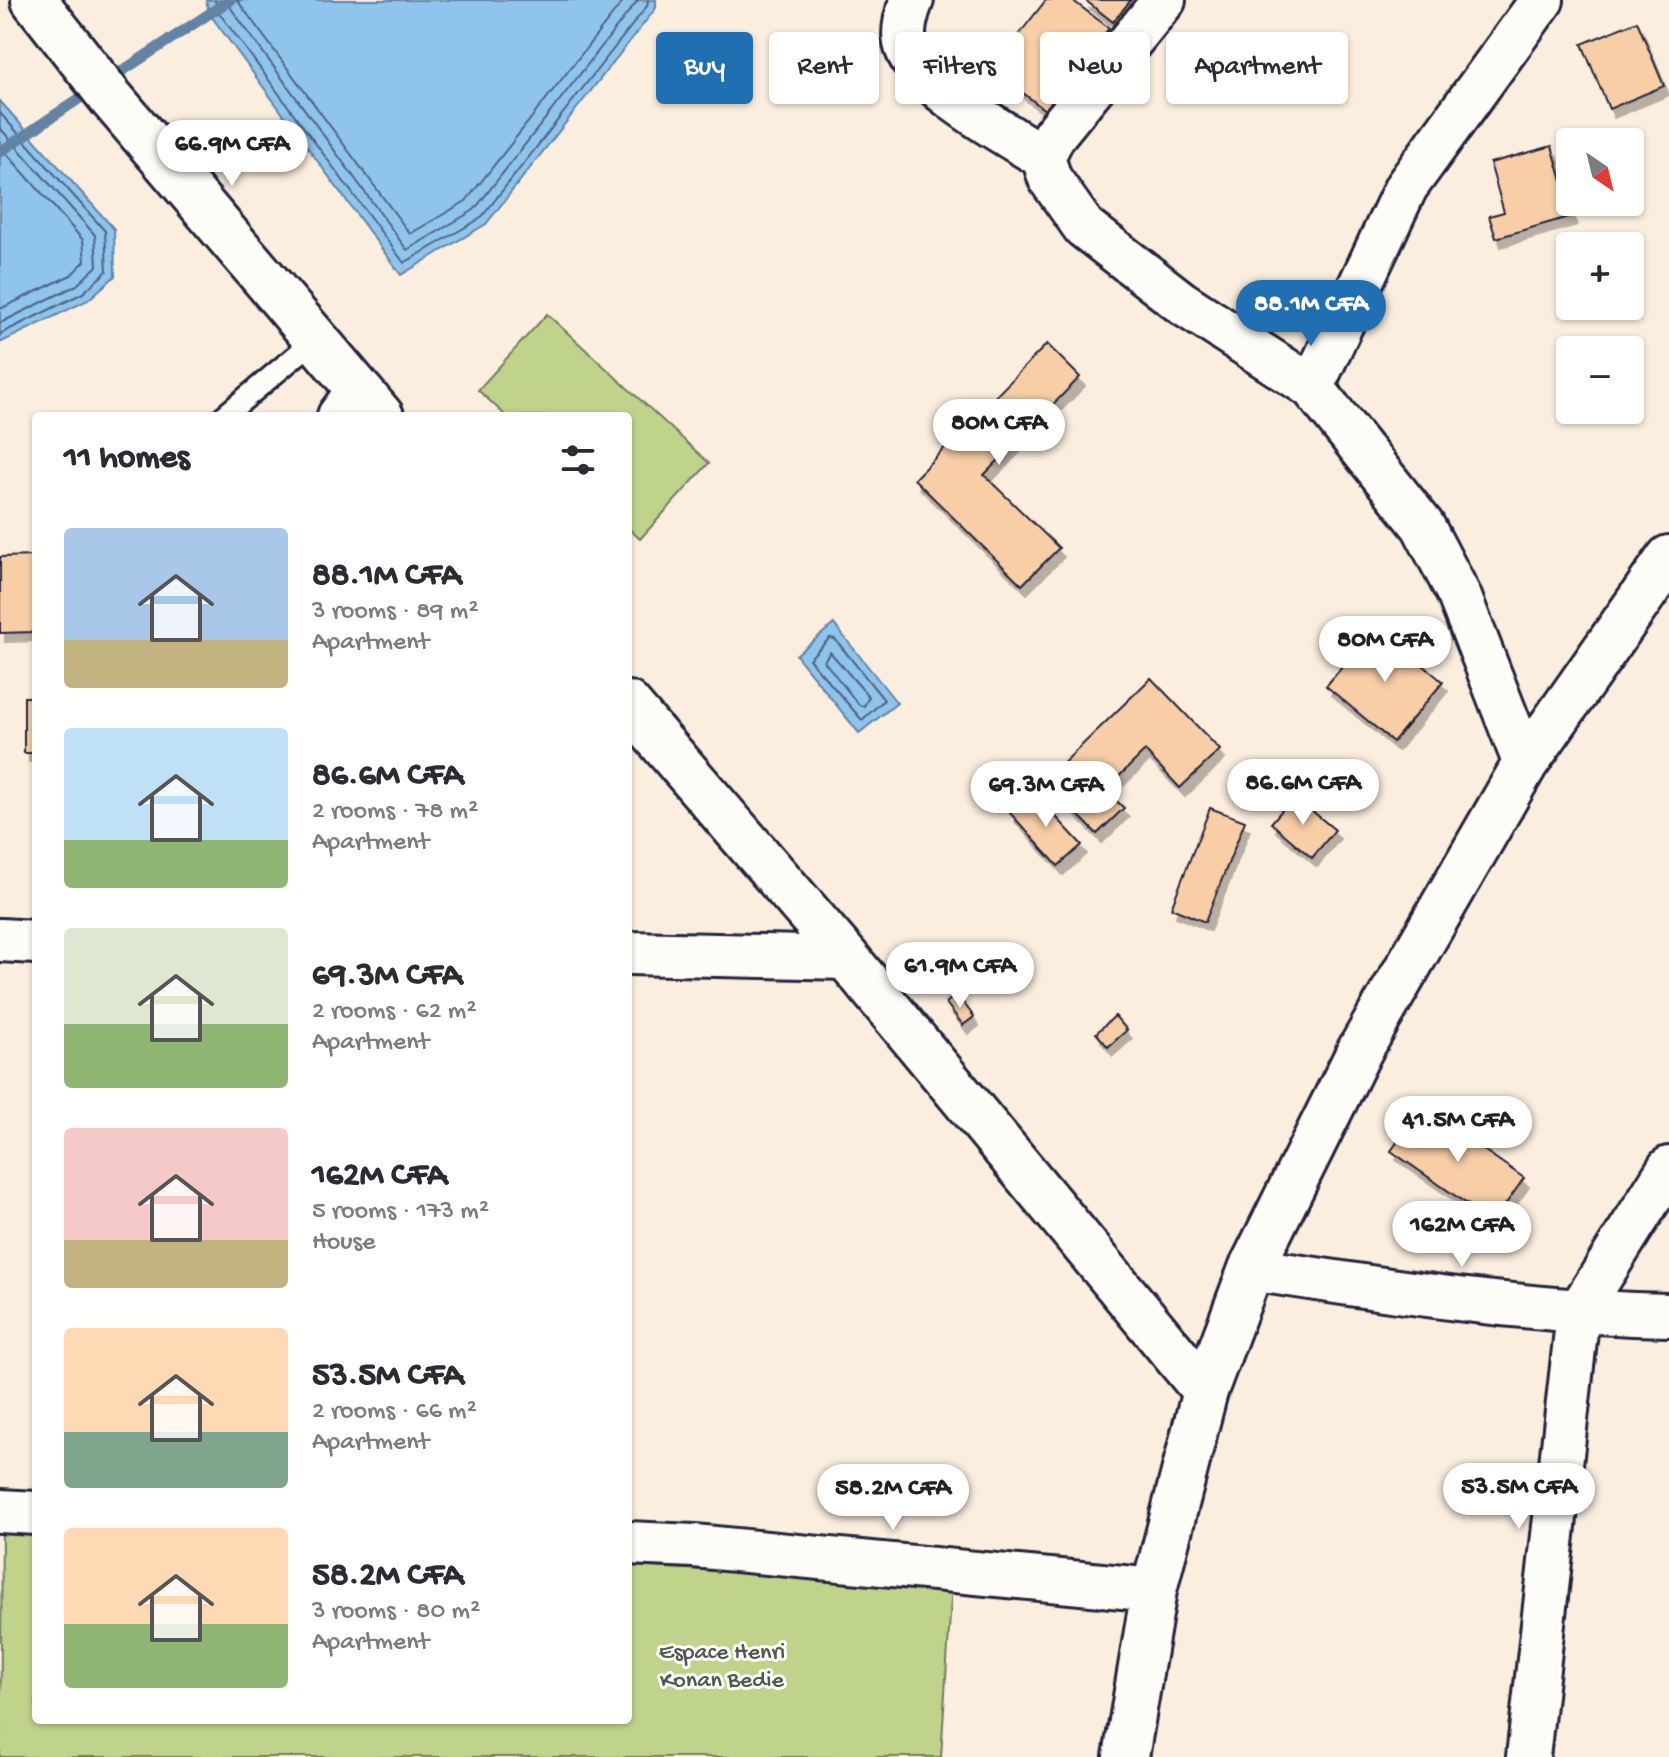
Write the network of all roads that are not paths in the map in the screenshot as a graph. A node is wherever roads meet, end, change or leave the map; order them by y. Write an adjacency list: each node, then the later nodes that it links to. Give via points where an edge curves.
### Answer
1 (34, 0): 6 (street)
2 (912, 0): 5 (street, via 904,42 912,62 959,104)
3 (1164, 0): 5 (street, via 1054,135)
4 (1542, 0): 7 (street, via 1406,187)
5 (1043, 157): 7 (street, via 1050,179 1084,227 1182,303)
6 (316, 339): 8 (street); 9 (lane)
7 (1312, 387): 12 (street, via 1423,526 1459,595)
8 (360, 407)
9 (229, 412)
10 (1669, 558): 12 (street)
11 (632, 709): 16 (street)
12 (1525, 764): 18 (street, via 1360,1050)
13 (0, 940): 14 (street)
14 (32, 942)
15 (632, 951): 16 (street)
16 (847, 958): 21 (street)
17 (1669, 1168): 19 (street)
18 (1251, 1269): 19 (street, via 1469,1303); 21 (street)
19 (1578, 1313): 20 (street); 27 (street)
20 (1669, 1315)
21 (1205, 1391): 25 (street)
22 (0, 1511): 23 (street)
23 (32, 1513)
24 (632, 1543): 25 (street)
25 (1154, 1590): 26 (street)
26 (1126, 1757)
27 (1528, 1757)

